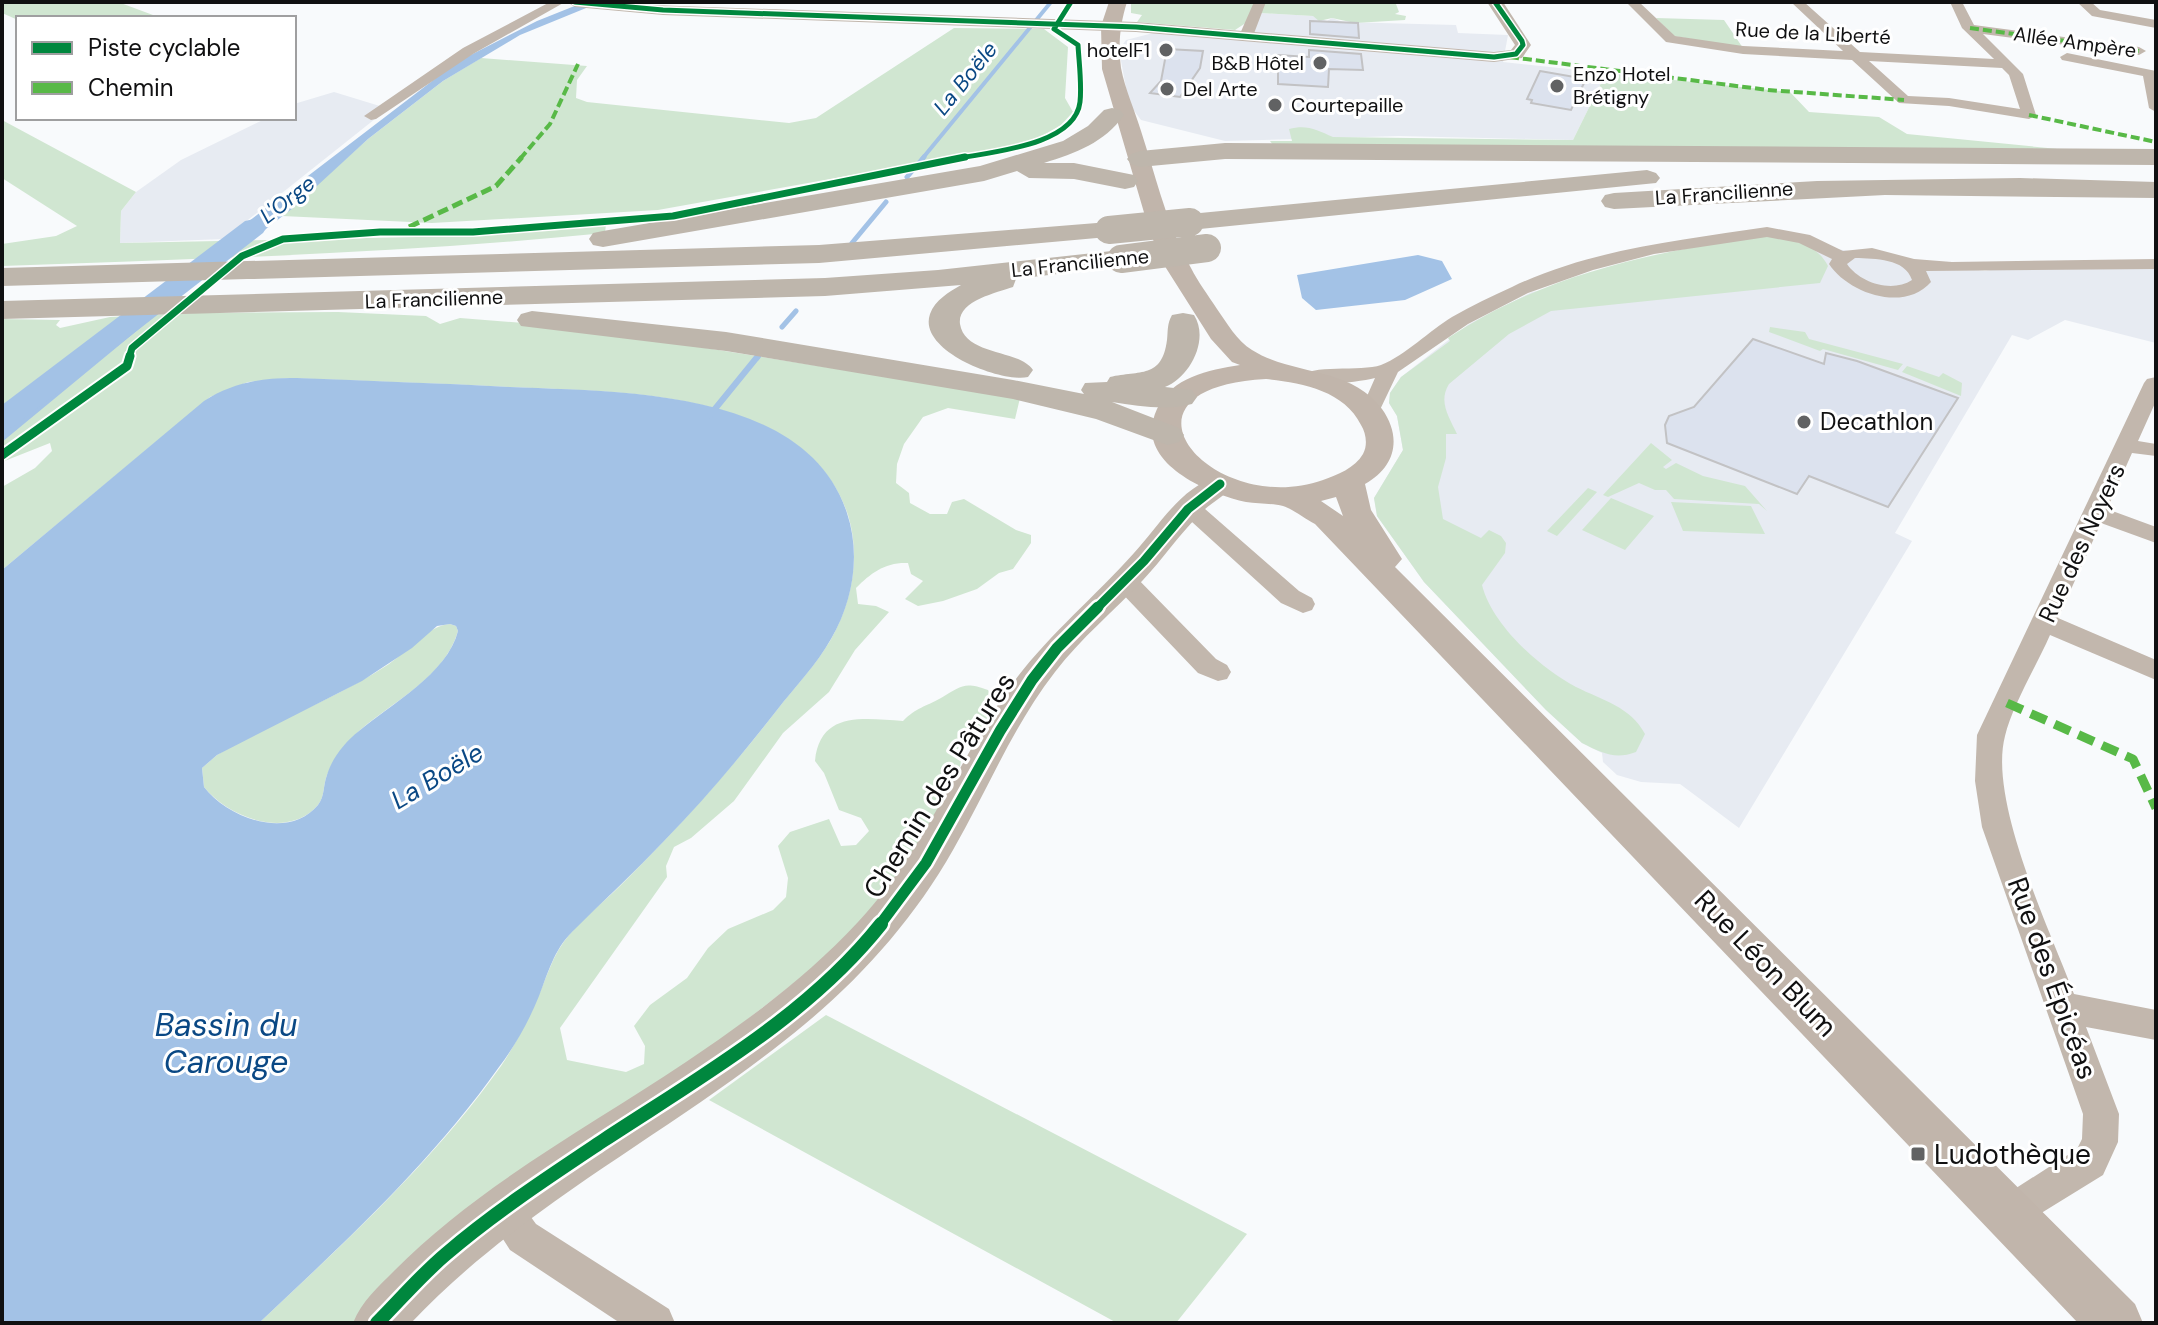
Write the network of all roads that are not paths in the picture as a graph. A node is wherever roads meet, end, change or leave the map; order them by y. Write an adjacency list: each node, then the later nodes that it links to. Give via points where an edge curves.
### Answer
1 (559, 2): 23 (street, via 468,51)
2 (576, 2): 12 (street, via 669,11)
3 (1105, 2): 12 (main road)
4 (1118, 2): 12 (main road)
5 (1260, 2): 14 (street)
6 (1495, 2): 14 (street, via 1523,45 1516,54 1494,57)
7 (1632, 2): 18 (street, Rue de la Liberté, via 1671,39 1731,49)
8 (1797, 2): 18 (street)
9 (1956, 2): 13 (street)
10 (2083, 2): 11 (street, via 2096,13)
11 (2156, 24)
12 (1105, 26): 14 (street); 24 (main road)
13 (1970, 28): 15 (street); 16 (street)
14 (1246, 36)
15 (2139, 51)
16 (1995, 52): 17 (street, Allée Ampère); 20 (street)
17 (2021, 53)
18 (1855, 55): 20 (street, Rue de la Liberté); 20 (street, via 1904,100 2029,115 2016,74)
19 (2057, 56): 21 (street, Allée Ampère)
20 (2007, 64)
21 (2152, 74): 22 (street, Allée Ampère)
22 (2156, 108)
23 (371, 116)
24 (1120, 119): 25 (highway, via 1172,143); 28 (main road); 29 (highway, via 1072,146)
25 (1225, 151): 26 (highway); 28 (highway)
26 (2156, 157)
27 (2156, 166): 38 (highway, La Francilienne, bridge, via 1680,175 819,254)
28 (1127, 169): 29 (highway); 43 (main road); 45 (main road, via 1178,268 1224,339 1242,356)
29 (984, 173): 38 (highway, via 553,246)
30 (2156, 190): 31 (highway, La Francilienne, via 1755,190)
31 (1301, 237)
32 (1238, 245): 34 (highway, La Francilienne, bridge)
33 (1842, 257): 35 (street, via 1870,253); 40 (street, via 1840,270 1864,285 1907,290); 44 (street, via 1804,239 1767,232 1653,249 1522,289 1461,320)
34 (1089, 263): 41 (highway, La Francilienne, via 825,287); 46 (highway, via 986,285 953,304 943,327 964,352 986,362)
35 (1908, 264): 37 (street); 40 (street)
36 (2156, 264): 37 (street)
37 (1968, 267): 40 (street)
38 (242, 268): 39 (highway, La Francilienne)
39 (2, 277)
40 (1922, 282)
41 (184, 306): 42 (highway, La Francilienne); 50 (highway, via 205,312 528,320 650,331 1019,392 1119,416)
42 (2, 310)
43 (1183, 322): 46 (highway, via 1181,359 1170,372 1136,384); 48 (main road, via 1207,360)
44 (1389, 369): 45 (street, via 1357,376); 49 (street)
45 (1296, 375): 48 (main road, via 1249,371); 49 (main road, via 1350,395)
46 (1073, 383): 48 (highway, via 1110,393)
47 (2154, 383): 51 (street, Rue des Noyers)
48 (1193, 389): 50 (main road, via 1169,413)
49 (1370, 412): 53 (main road, via 1380,446 1370,467)
50 (1167, 435): 54 (main road)
51 (2127, 446): 52 (street); 56 (street, Rue des Noyers)
52 (2156, 450)
53 (1349, 483): 55 (main road); 60 (main road, Rue Léon Blum, via 1355,510)
54 (1202, 490): 55 (main road); 58 (street, Chemin des Pâtures); 59 (street, via 1290,597)
55 (1289, 496): 60 (main road, Rue Léon Blum, via 1326,517)
56 (2096, 513): 57 (street); 61 (street, Rue des Noyers)
57 (2156, 535)
58 (1124, 580): 63 (street); 67 (street, Chemin des Pâtures, via 1031,680 938,844 863,946 753,1042)
59 (1303, 604)
60 (1414, 604): 68 (main road, Rue Léon Blum)
61 (2045, 623): 62 (street); 64 (street, Rue des Noyers)
62 (2156, 671)
63 (1218, 672)
64 (2007, 703): 65 (street, Rue des Épicéas, via 1991,735 1988,790)
65 (2064, 1007): 66 (street); 68 (street, Rue des Épicéas, via 2101,1114 2100,1142 2090,1162)
66 (2156, 1025)
67 (504, 1211): 69 (street, Chemin des Pâtures, via 453,1248); 70 (street, via 523,1237)
68 (2009, 1214): 71 (main road, Rue Léon Blum)
69 (377, 1323)
70 (655, 1323)
71 (2116, 1323)

